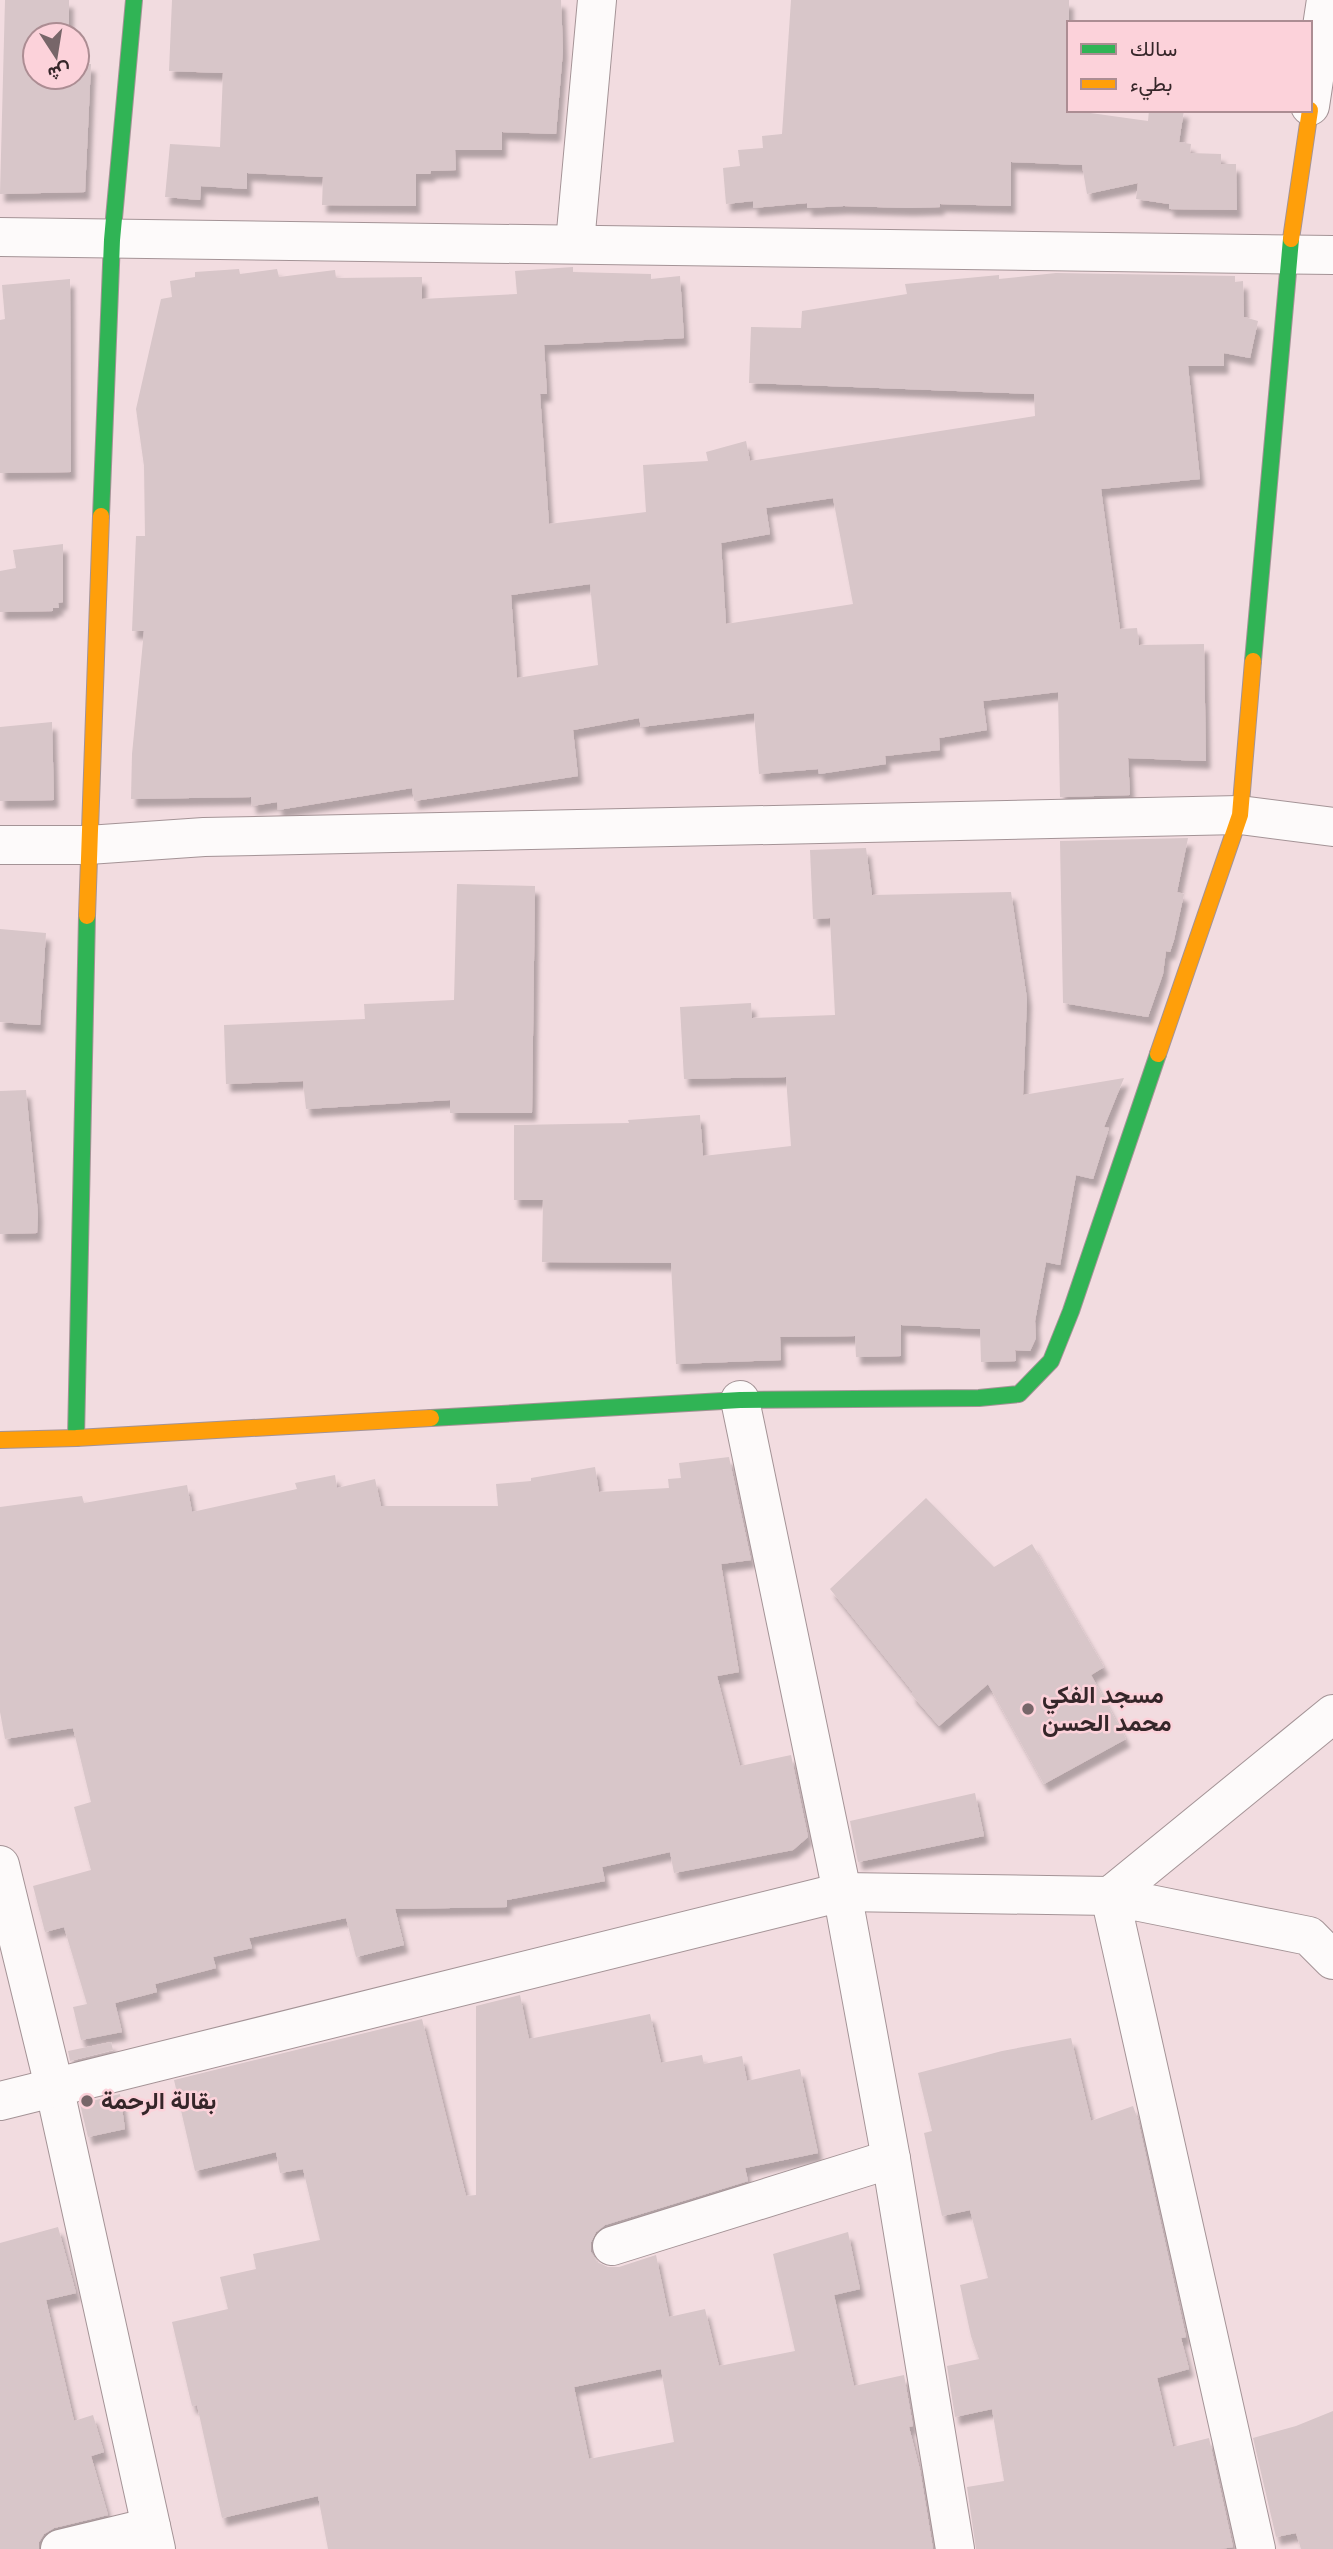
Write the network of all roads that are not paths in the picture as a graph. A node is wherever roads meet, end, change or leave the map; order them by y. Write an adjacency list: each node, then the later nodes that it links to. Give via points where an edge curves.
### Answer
1 (134, 0): 7 (street)
2 (597, 0): 8 (street)
3 (1326, 0): 4 (street)
4 (1312, 94)
5 (1309, 112): 9 (street)
6 (0, 237): 7 (street)
7 (112, 240): 8 (street); 14 (street)
8 (575, 243): 9 (street)
9 (1289, 253): 10 (street); 11 (street)
10 (1333, 255)
11 (1240, 815): 12 (street); 14 (street, via 204,837); 15 (street, via 1051,1361 1019,1394)
12 (1333, 827)
13 (0, 845): 14 (street)
14 (88, 845): 16 (street)
15 (740, 1400): 16 (street); 20 (street)
16 (76, 1438): 17 (street)
17 (0, 1440)
18 (1333, 1714): 21 (street)
19 (0, 1865): 23 (street)
20 (842, 1892): 21 (street); 23 (street); 25 (street)
21 (1110, 1896): 22 (street, via 1310,1936); 30 (street)
22 (1333, 1960)
23 (54, 2086): 24 (street); 27 (street)
24 (0, 2101)
25 (891, 2159): 26 (street); 29 (street)
26 (612, 2246)
27 (154, 2538): 28 (street)
28 (60, 2549)
29 (955, 2549)
30 (1256, 2549)

